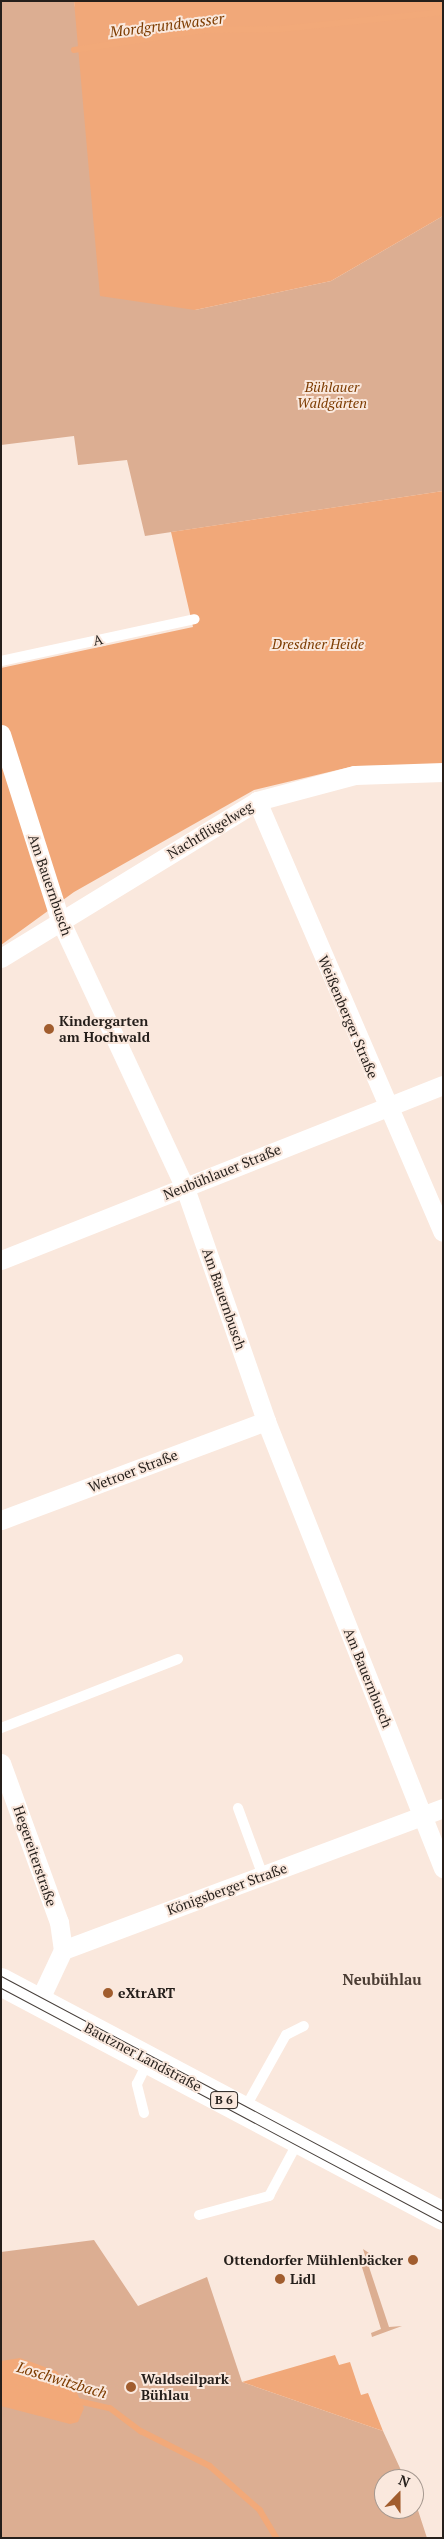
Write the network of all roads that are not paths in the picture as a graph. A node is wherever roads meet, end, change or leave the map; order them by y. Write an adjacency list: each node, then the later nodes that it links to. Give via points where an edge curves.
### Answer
1 (195, 619): 2 (lane, A)
2 (1, 661)
3 (1, 734): 6 (street, Am Bauernbusch)
4 (443, 772): 5 (street, Nachtflügelweg, via 355,775)
5 (257, 801): 6 (street, Nachtflügelweg); 9 (street, Weißenberger Straße)
6 (60, 920): 7 (street, Nachtflügelweg); 10 (street, Am Bauernbusch)
7 (1, 958)
8 (443, 1085): 9 (street, Neubühlauer Straße)
9 (386, 1106): 10 (street, Neubühlauer Straße); 11 (street, Weißenberger Straße)
10 (185, 1188): 12 (street, Neubühlauer Straße); 13 (street, Am Bauernbusch)
11 (443, 1232)
12 (1, 1260)
13 (266, 1421): 14 (street, Wetroer Straße); 20 (street, Am Bauernbusch)
14 (1, 1520)
15 (178, 1659): 16 (lane)
16 (1, 1728)
17 (1, 1762): 23 (street, Hegereiterstraße, via 56,1914)
18 (238, 1808): 22 (lane)
19 (443, 1808): 20 (street, Königsberger Straße)
20 (424, 1816): 21 (street, Am Bauernbusch); 22 (street, Königsberger Straße)
21 (443, 1868)
22 (263, 1876): 23 (street, Königsberger Straße)
23 (63, 1950): 25 (street)
24 (1, 1982): 25 (main road, Bautzner Landstraße / B 6)
25 (39, 2001): 27 (main road, Bautzner Landstraße / B 6)
26 (304, 2026): 28 (lane, via 286,2034)
27 (148, 2060): 28 (main road, Bautzner Landstraße / B 6); 29 (lane, via 137,2084)
28 (244, 2111): 30 (main road, Bautzner Landstraße / B 6)
29 (144, 2114)
30 (299, 2141): 31 (lane, via 269,2196); 32 (main road, Bautzner Landstraße / B 6)
31 (199, 2215)
32 (443, 2216)

